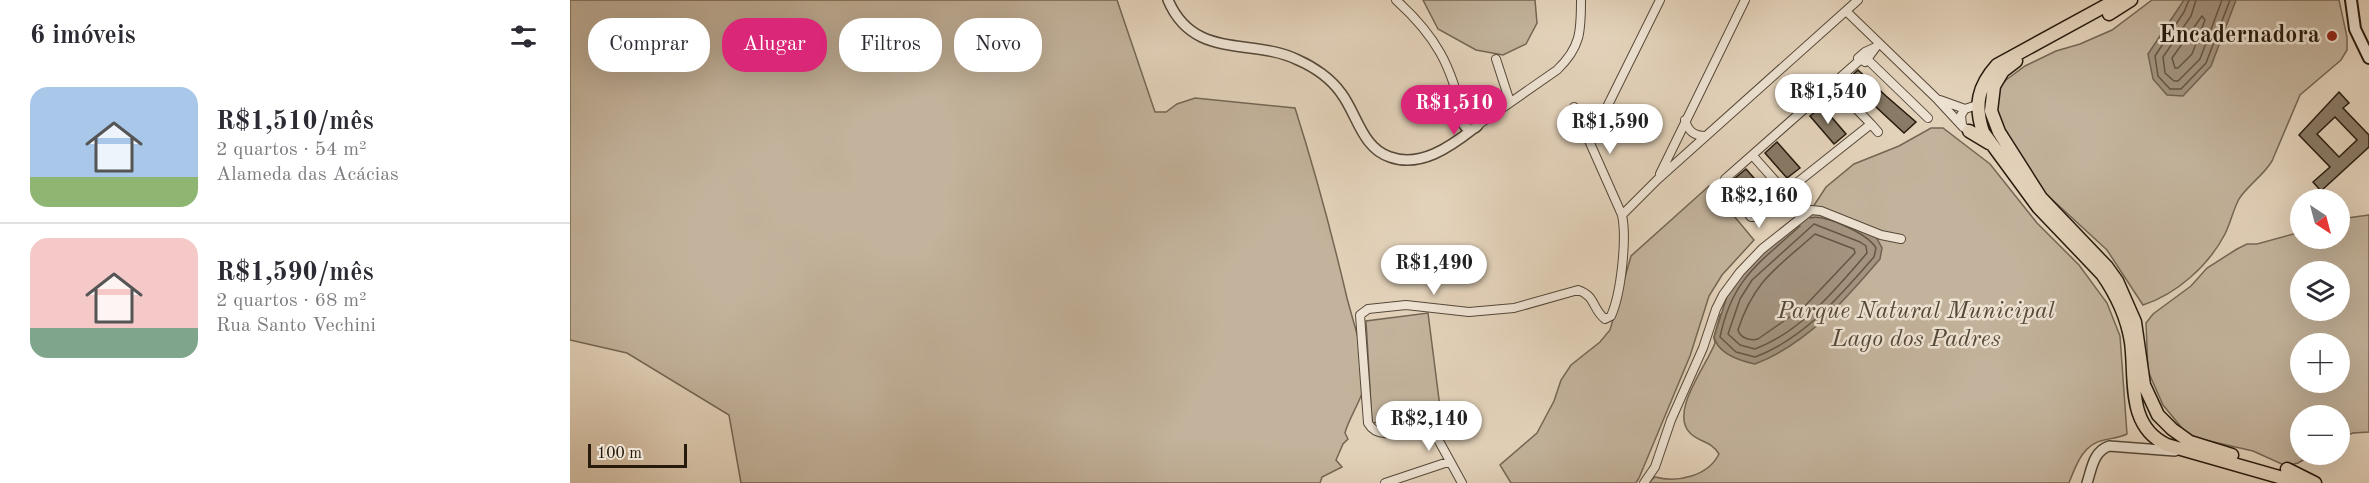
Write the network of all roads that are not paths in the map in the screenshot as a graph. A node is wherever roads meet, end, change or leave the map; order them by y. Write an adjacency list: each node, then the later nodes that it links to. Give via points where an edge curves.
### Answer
1 (1168, 0): 35 (street, via 1178,17 1201,38 1216,44 1284,54 1318,71 1341,93 1379,152 1414,160)
2 (1396, 0): 16 (street, via 1431,37)
3 (1581, 0): 18 (street, via 1581,29 1574,51 1557,70)
4 (1660, 0): 32 (street, via 1605,111)
5 (1745, 0): 26 (street)
6 (1858, 0): 10 (street)
7 (2116, 0): 21 (main road, via 1997,65)
8 (2131, 0): 23 (main road, via 2009,66 1994,86)
9 (2351, 0): 13 (main road, via 2355,29)
10 (1846, 11): 11 (street); 33 (street)
11 (1879, 45): 14 (street); 17 (street)
12 (1496, 58): 18 (street)
13 (2369, 58)
14 (1864, 60): 15 (street); 24 (street)
15 (1833, 85): 27 (street); 36 (street)
16 (1460, 99): 22 (street); 25 (street)
17 (1938, 100): 21 (street); 29 (street)
18 (1510, 102): 19 (street)
19 (1503, 107): 22 (street); 28 (street)
20 (1574, 107): 32 (street)
21 (1971, 107): 23 (main road); 29 (street, via 1961,118); 31 (main road)
22 (1474, 114): 25 (street, via 1467,114); 28 (street, via 1479,118)
23 (1993, 116): 31 (main road); 43 (main road, via 2041,198 2117,281 2135,322 2144,385)
24 (1928, 118)
25 (1462, 120): 28 (street, via 1465,128); 35 (street)
26 (1685, 120): 33 (street, via 1692,133); 37 (street)
27 (1871, 124): 30 (street); 38 (street)
28 (1476, 127): 35 (street)
29 (1966, 129): 31 (street); 34 (main road)
30 (1878, 132)
31 (1983, 132): 34 (main road)
32 (1588, 135): 39 (street)
33 (1705, 136): 37 (street)
34 (1991, 144): 44 (main road, via 2038,207 2110,286 2125,318 2130,341 2135,405)
35 (1446, 147)
36 (1753, 156): 38 (street); 40 (street, via 1725,181)
37 (1658, 179): 39 (street)
38 (1785, 192): 40 (street)
39 (1622, 215): 47 (street, via 1625,243 1613,313 1608,318 1602,317 1592,299 1578,290 1491,310 1469,312 1406,305 1363,311 1360,320 1368,423 1376,432 1428,427)
40 (1754, 217): 41 (street)
41 (1747, 223)
42 (1901, 239): 50 (street, via 1811,210 1762,249 1740,272 1716,309 1655,467)
43 (2162, 420): 44 (main road); 53 (main road, via 2190,442 2287,469)
44 (2152, 437): 45 (street); 46 (main road)
45 (2137, 447): 46 (street); 51 (street, via 2104,448 2095,458)
46 (2185, 451): 52 (main road)
47 (1448, 462): 48 (street); 49 (street)
48 (1385, 483)
49 (1462, 483)
50 (1644, 483)
51 (2087, 483)
52 (2300, 483)
53 (2315, 483)

